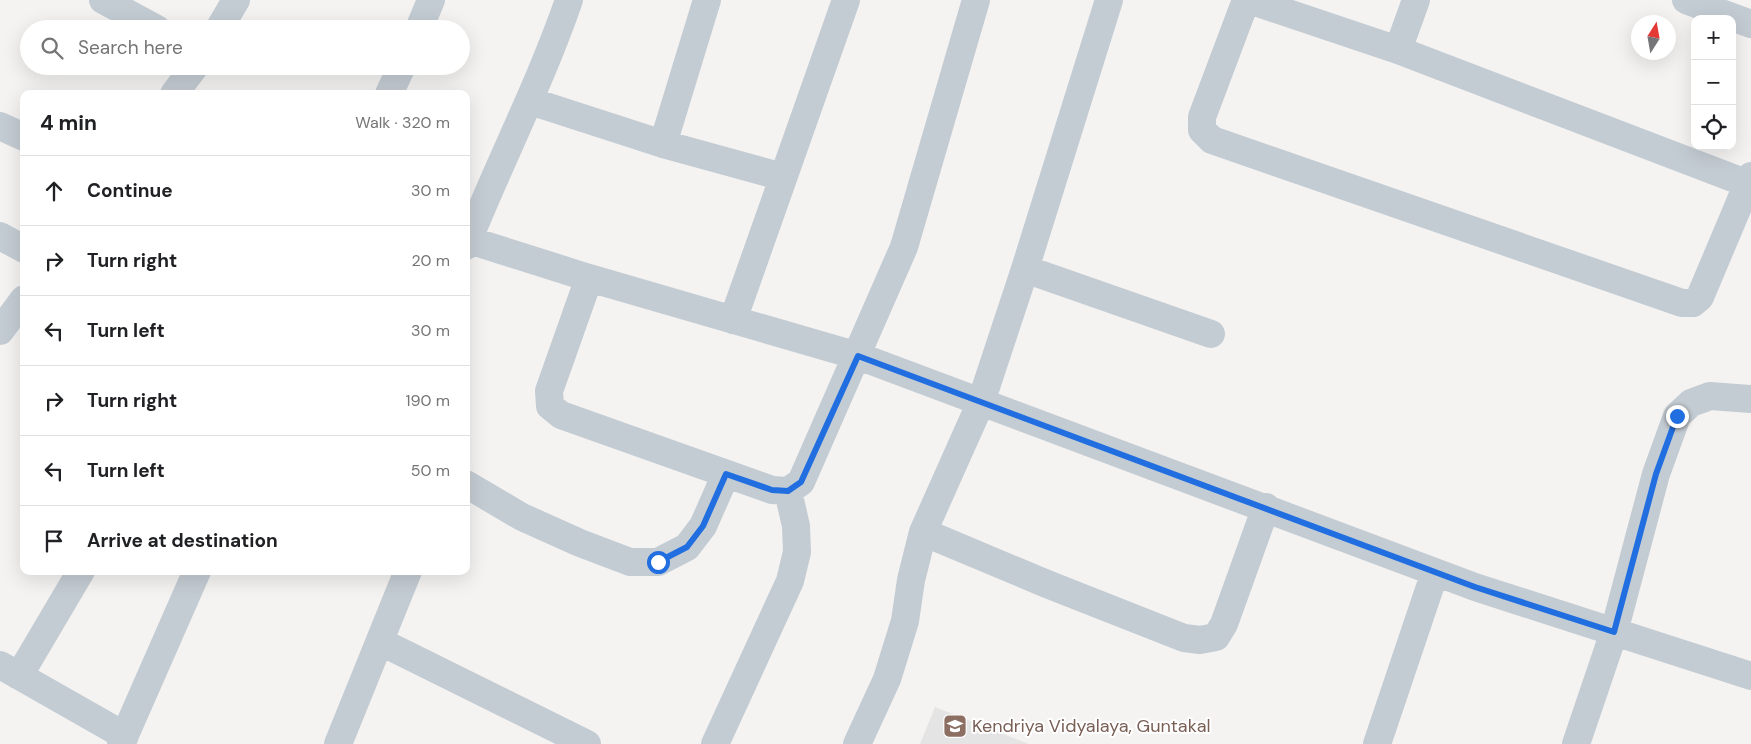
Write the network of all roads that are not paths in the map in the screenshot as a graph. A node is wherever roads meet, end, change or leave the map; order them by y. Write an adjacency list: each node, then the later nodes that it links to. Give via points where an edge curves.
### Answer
1 (104, 0): 13 (street)
2 (236, 0): 14 (street)
3 (431, 0): 15 (street)
4 (568, 0): 22 (street)
5 (707, 0): 25 (street)
6 (846, 0): 26 (street)
7 (976, 0): 36 (street, via 904,247)
8 (1110, 0): 32 (street)
9 (1248, 0): 12 (street); 27 (street, via 1202,117 1202,130 1212,140 1682,303 1694,303 1700,297)
10 (1416, 0): 17 (street)
11 (1686, 0): 16 (street)
12 (1277, 4): 17 (street)
13 (141, 20)
14 (224, 20)
15 (422, 20)
16 (1751, 24)
17 (1398, 50): 27 (street)
18 (188, 75): 20 (street)
19 (398, 75): 21 (street)
20 (177, 90)
21 (391, 90)
22 (530, 101): 25 (street); 28 (street)
23 (0, 126): 24 (street)
24 (20, 135)
25 (663, 144): 26 (street)
26 (783, 177): 34 (street)
27 (1750, 182)
28 (470, 235)
29 (0, 236): 31 (street)
30 (470, 243): 33 (street)
31 (20, 247)
32 (1025, 269): 35 (street); 38 (street)
33 (589, 278): 34 (street); 39 (street, via 549,391 550,406 561,416)
34 (733, 320): 36 (street)
35 (1211, 334)
36 (858, 356): 38 (street); 41 (street, via 801,482)
37 (1751, 399): 48 (street, via 1710,396 1691,403 1677,416 1656,474)
38 (981, 402): 42 (street); 43 (street)
39 (726, 474): 40 (street, via 698,533 687,547 658,562 630,562 580,543 522,517); 41 (street, via 772,490)
40 (470, 486)
41 (788, 491): 55 (street, via 796,526 797,552 790,581)
42 (1266, 507): 43 (street, via 1224,624 1216,637 1200,640 1184,638); 44 (street)
43 (923, 532): 56 (street, via 904,621 887,678)
44 (1435, 572): 48 (street); 57 (street)
45 (78, 575): 50 (street)
46 (195, 575): 52 (street)
47 (406, 575): 49 (street)
48 (1614, 632): 51 (street); 58 (street)
49 (381, 642): 53 (street); 54 (street)
50 (9, 671): 52 (street)
51 (1751, 676)
52 (123, 740)
53 (338, 744)
54 (587, 744)
55 (716, 744)
56 (857, 744)
57 (1377, 744)
58 (1576, 744)

